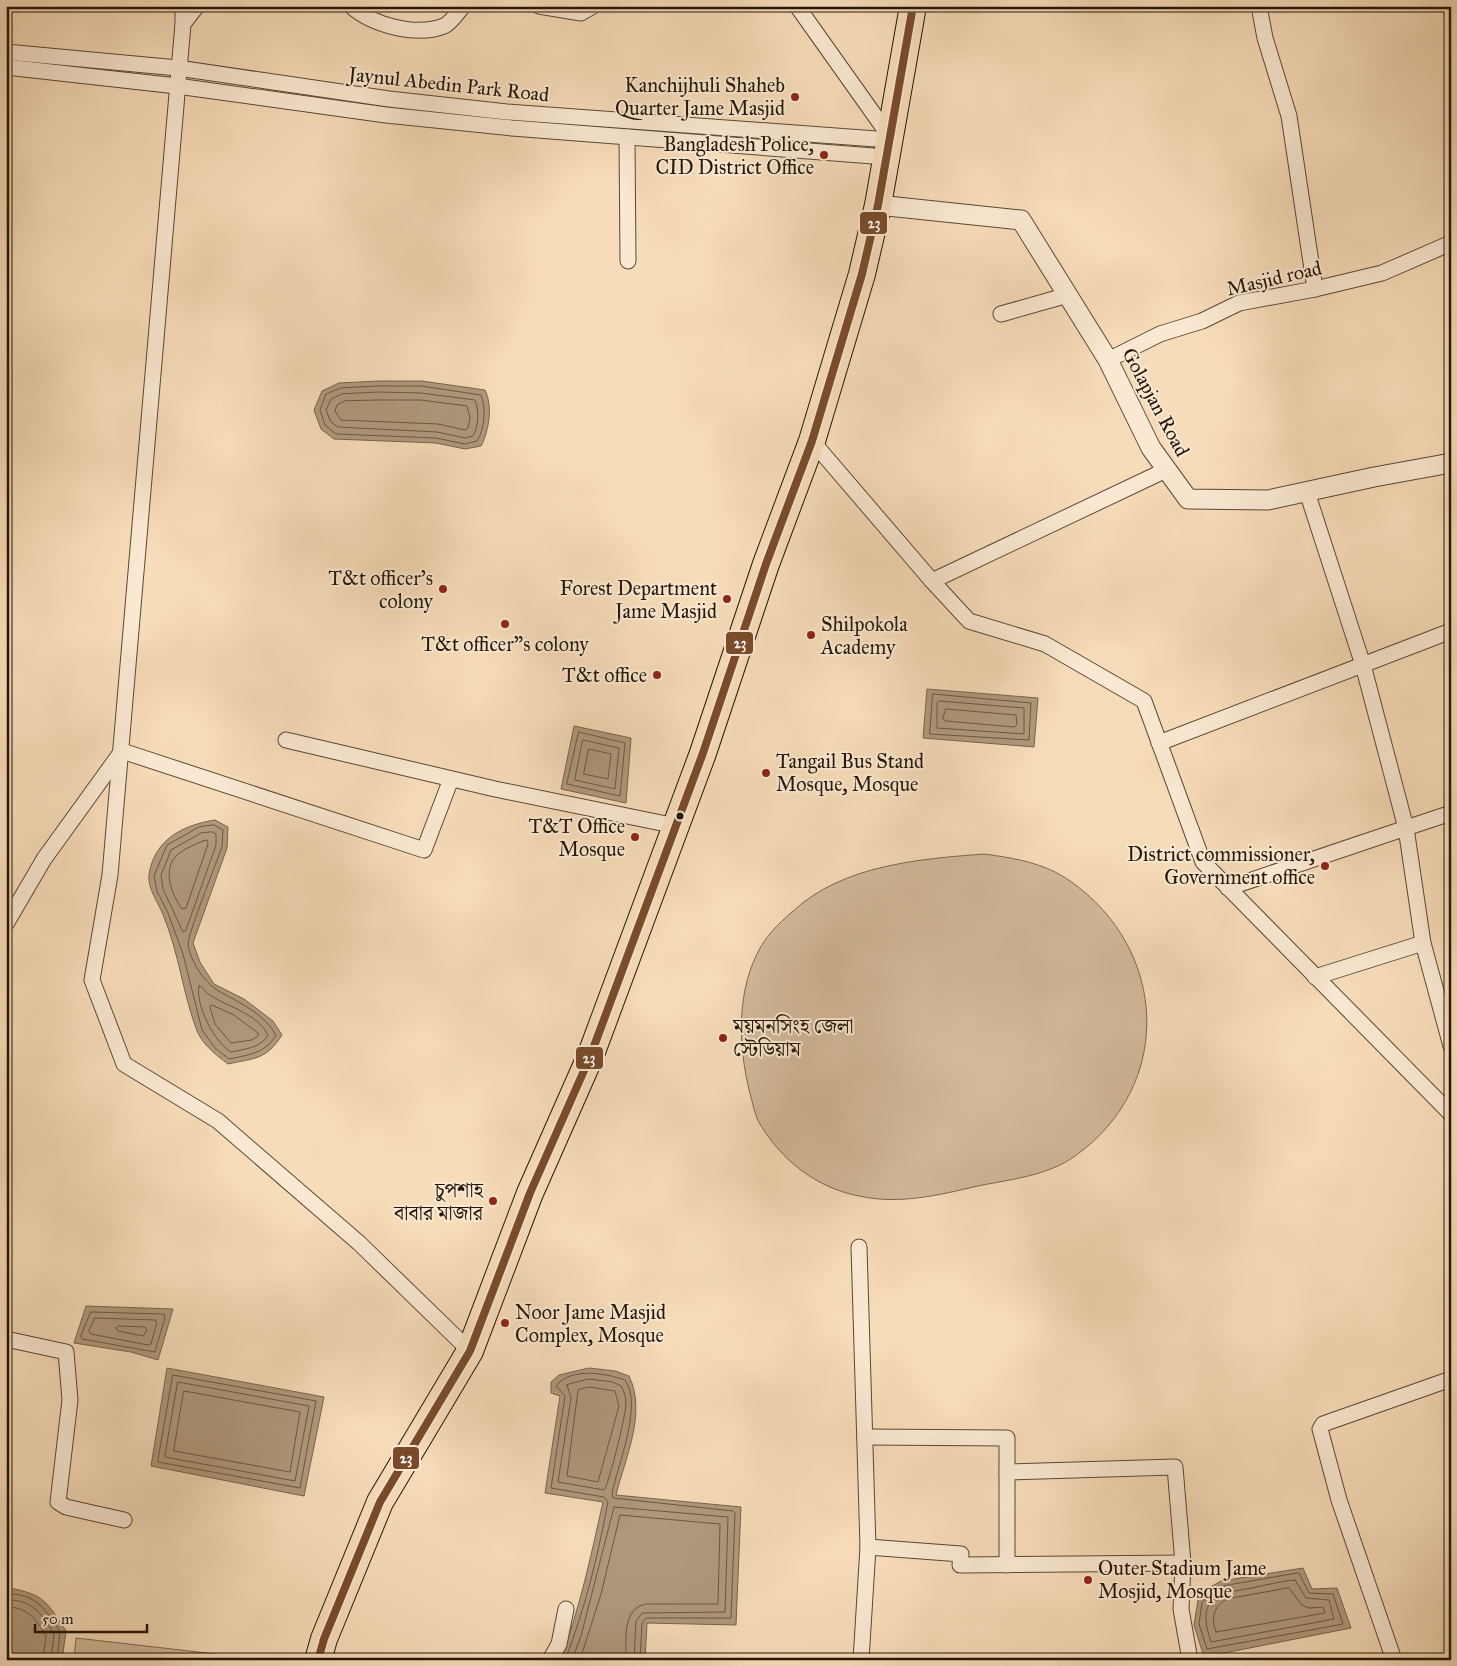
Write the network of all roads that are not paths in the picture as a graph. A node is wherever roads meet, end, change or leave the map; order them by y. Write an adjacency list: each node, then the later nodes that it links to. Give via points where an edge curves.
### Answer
1 (183, 6): 10 (street)
2 (197, 6): 10 (street)
3 (351, 6): 4 (street, via 372,20 429,30 446,26)
4 (463, 6)
5 (539, 6): 6 (street, via 581,13)
6 (593, 6)
7 (797, 6): 18 (street)
8 (912, 6): 18 (highway)
9 (1259, 6): 24 (street, via 1265,38 1290,116)
10 (183, 24): 13 (street)
11 (6, 52): 13 (street, Jaynul Abedin Park Road)
12 (6, 67): 14 (street, Jaynul Abedin Park Road)
13 (178, 68): 14 (street); 15 (street, Jaynul Abedin Park Road, via 389,99 497,111)
14 (177, 86): 16 (street, Jaynul Abedin Park Road, via 386,115); 37 (street)
15 (748, 130): 17 (street, Jaynul Abedin Park Road); 19 (street)
16 (627, 137): 19 (street, Jaynul Abedin Park Road); 23 (street)
17 (843, 137): 18 (street, Jaynul Abedin Park Road); 20 (street)
18 (889, 145): 20 (street, Jaynul Abedin Park Road); 21 (highway)
19 (746, 147): 20 (street, Jaynul Abedin Park Road)
20 (842, 154)
21 (878, 205): 25 (street, Golapjan Road, via 1021,220); 28 (highway, via 859,283)
22 (1451, 243): 24 (street, Masjid road, via 1382,274)
23 (628, 262)
24 (1315, 289): 27 (street, Masjid road, via 1240,303 1202,321 1160,334)
25 (1068, 295): 26 (street); 27 (street, Golapjan Road)
26 (1001, 314)
27 (1108, 360): 30 (street, Golapjan Road, via 1151,448)
28 (812, 441): 32 (street); 40 (highway)
29 (1451, 464): 31 (street, Golapjan Road)
30 (1166, 470): 31 (street, Golapjan Road, via 1188,499 1268,500); 32 (street)
31 (1307, 492): 34 (street)
32 (932, 581): 36 (street, via 969,621 1045,644 1144,701)
33 (1451, 630): 34 (street)
34 (1363, 665): 36 (street); 41 (street)
35 (286, 740): 38 (street)
36 (1159, 743): 42 (street, via 1202,862)
37 (122, 751): 38 (street, via 424,850); 43 (street); 51 (street, via 110,875 92,980 124,1064 218,1121 359,1244)
38 (451, 779): 40 (street)
39 (1451, 814): 41 (street)
40 (676, 826): 51 (highway, via 590,1057 530,1193)
41 (1406, 828): 42 (street); 45 (street)
42 (1228, 888): 46 (street)
43 (13, 899): 44 (street)
44 (6, 924)
45 (1423, 943): 46 (street); 47 (street)
46 (1315, 977): 48 (street)
47 (1451, 1046)
48 (1451, 1114)
49 (860, 1247): 53 (street)
50 (6, 1339): 55 (street, via 66,1352 70,1400 58,1502 66,1507)
51 (470, 1351): 60 (highway, via 380,1502)
52 (1451, 1378): 64 (street, via 1323,1424 1320,1429 1342,1509)
53 (865, 1436): 54 (street, via 1007,1438); 56 (street)
54 (1007, 1472): 57 (street, via 1175,1467); 58 (street)
55 (124, 1520)
56 (868, 1547): 58 (street, via 962,1554 960,1565); 62 (street)
57 (1182, 1563): 58 (street); 63 (street, via 1182,1609)
58 (1007, 1564)
59 (566, 1609): 61 (street, via 559,1644)
60 (318, 1660)
61 (550, 1660)
62 (861, 1660)
63 (1190, 1660)
64 (1394, 1660)

